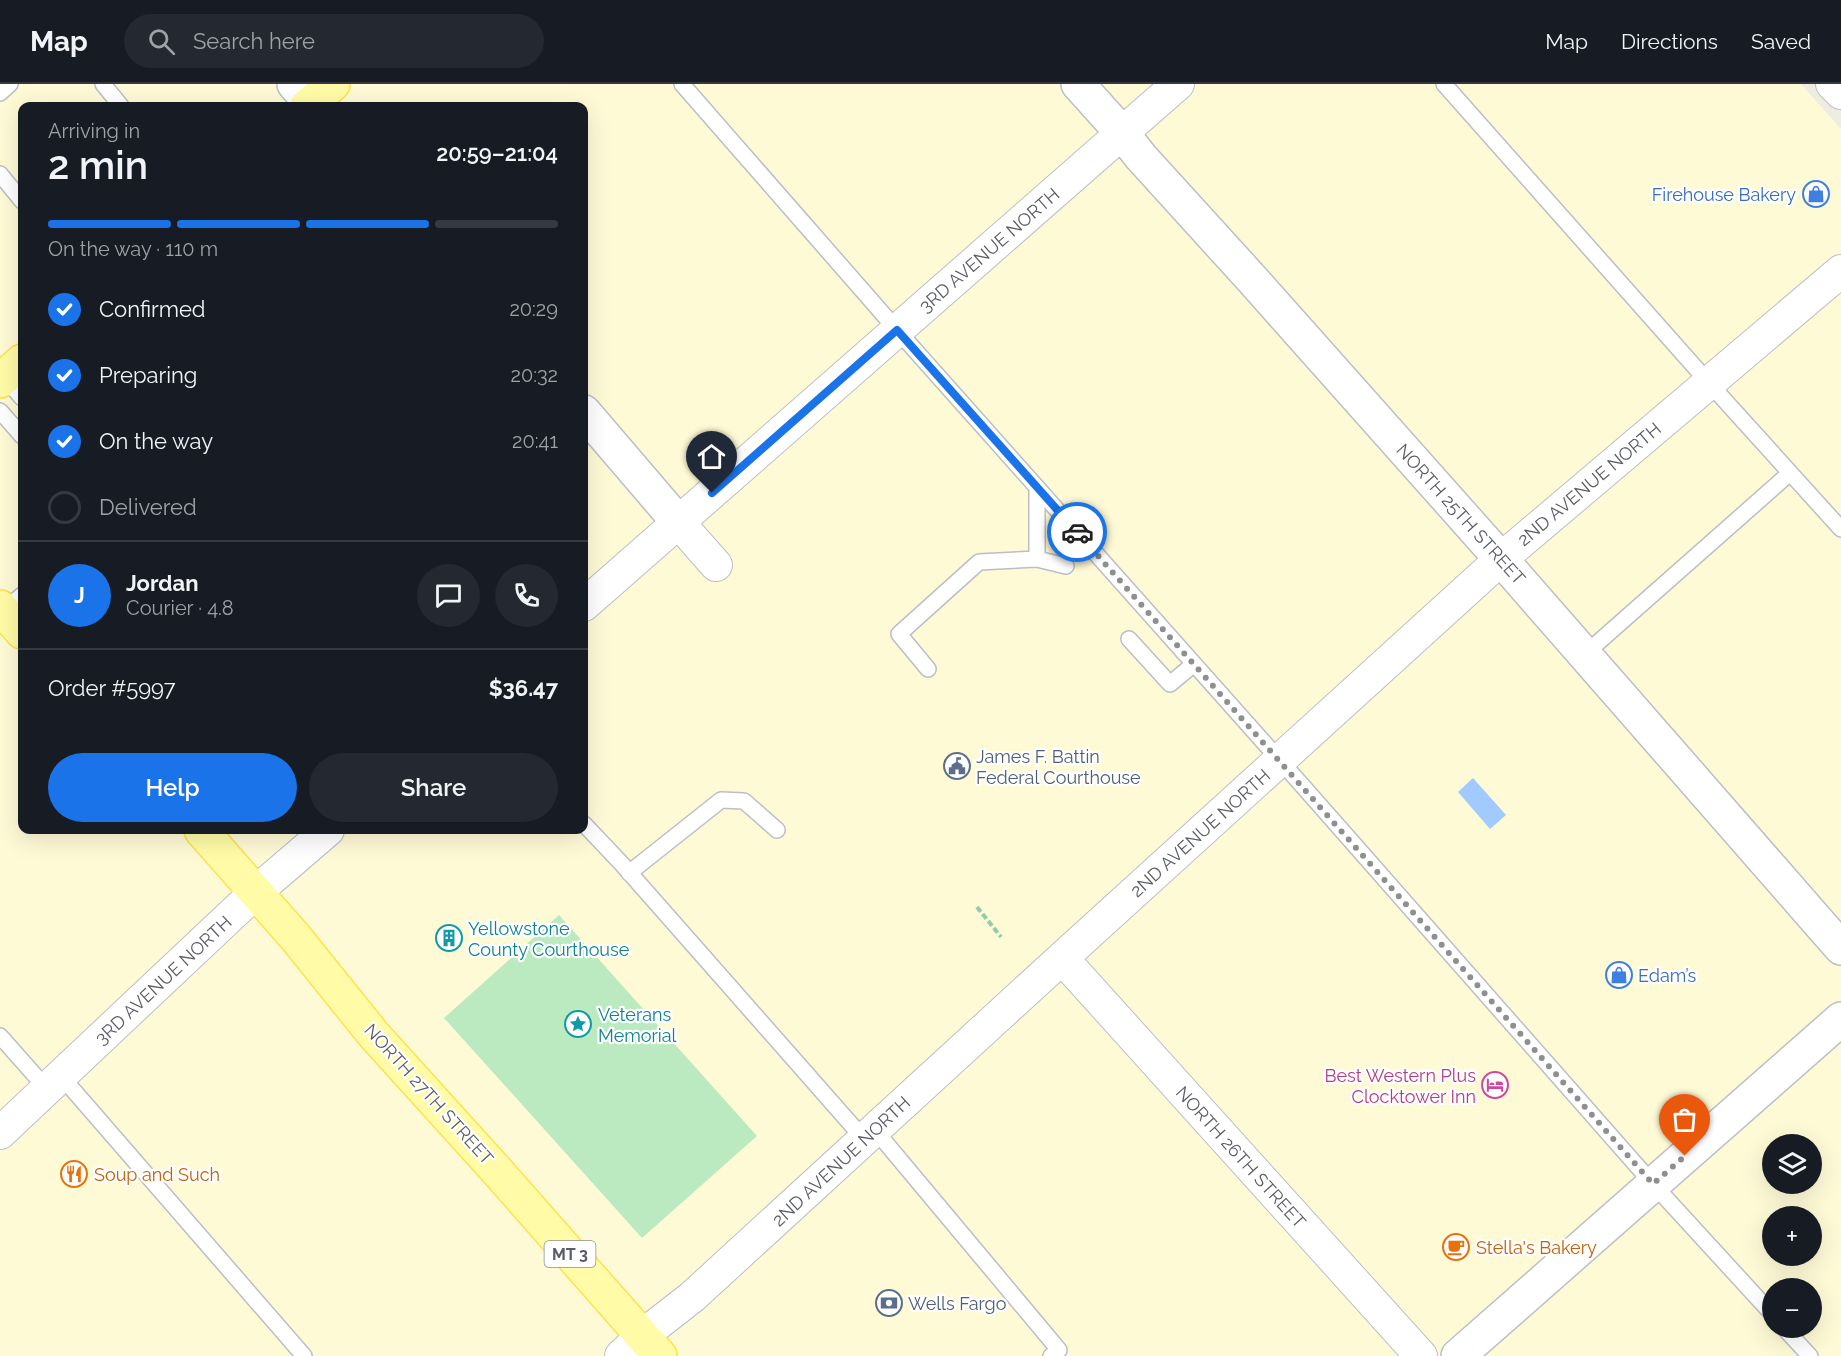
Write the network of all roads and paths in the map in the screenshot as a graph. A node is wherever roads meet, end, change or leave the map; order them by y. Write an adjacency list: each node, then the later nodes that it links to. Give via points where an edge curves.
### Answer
1 (10, 84): 8 (lane)
2 (103, 84): 10 (lane)
3 (682, 84): 15 (lane)
4 (1078, 84): 11 (street, NORTH 25TH STREET)
5 (1178, 84): 11 (street, 3RD AVENUE NORTH)
6 (1444, 84): 16 (lane)
7 (1832, 84): 9 (street)
8 (0, 93)
9 (1841, 93)
10 (118, 102)
11 (1122, 133): 15 (street, 3RD AVENUE NORTH); 25 (street, NORTH 25TH STREET)
12 (0, 174): 13 (lane)
13 (18, 196)
14 (1841, 271): 16 (street, 2ND AVENUE NORTH)
15 (897, 330): 21 (lane); 22 (street, 3RD AVENUE NORTH)
16 (1708, 383): 20 (lane); 25 (street, 2ND AVENUE NORTH)
17 (0, 411): 19 (lane)
18 (588, 417): 22 (street)
19 (18, 431)
20 (1790, 473): 23 (lane); 30 (lane)
21 (1037, 487): 24 (lane); 31 (lane)
22 (678, 523): 26 (street); 28 (street, 3RD AVENUE NORTH)
23 (1841, 529)
24 (1037, 559): 27 (lane); 32 (lane, via 979,562 899,634)
25 (1501, 559): 30 (street, NORTH 25TH STREET); 33 (street, 2ND AVENUE NORTH)
26 (716, 565)
27 (1066, 567)
28 (588, 602)
29 (1129, 639): 31 (lane, via 1170,684)
30 (1584, 654): 42 (street, NORTH 25TH STREET)
31 (1194, 664): 33 (lane)
32 (928, 669)
33 (1280, 760): 43 (street, 2ND AVENUE NORTH); 49 (lane)
34 (588, 828): 38 (lane)
35 (777, 830): 38 (lane, via 744,801 721,800)
36 (205, 834): 39 (main road, NORTH 27TH STREET / MT 3)
37 (323, 834): 39 (street, 3RD AVENUE NORTH)
38 (629, 873): 48 (lane)
39 (256, 892): 46 (street, 3RD AVENUE NORTH); 52 (main road, NORTH 27TH STREET / MT 3, via 374,1035 498,1172)
40 (977, 907): 41 (path)
41 (1001, 937)
42 (1841, 948)
43 (1062, 958): 48 (street, 2ND AVENUE NORTH); 55 (street, NORTH 26TH STREET)
44 (1841, 1019): 49 (street)
45 (0, 1036): 46 (lane)
46 (54, 1082): 47 (street, 3RD AVENUE NORTH); 53 (lane)
47 (0, 1133)
48 (870, 1134): 52 (street, 2ND AVENUE NORTH, via 692,1297); 54 (lane, via 1059,1350)
49 (1653, 1184): 50 (lane); 56 (street)
50 (1762, 1303)
51 (1793, 1338): 57 (lane)
52 (641, 1349)
53 (304, 1356)
54 (1051, 1356)
55 (1421, 1356)
56 (1458, 1356)
57 (1810, 1356)

